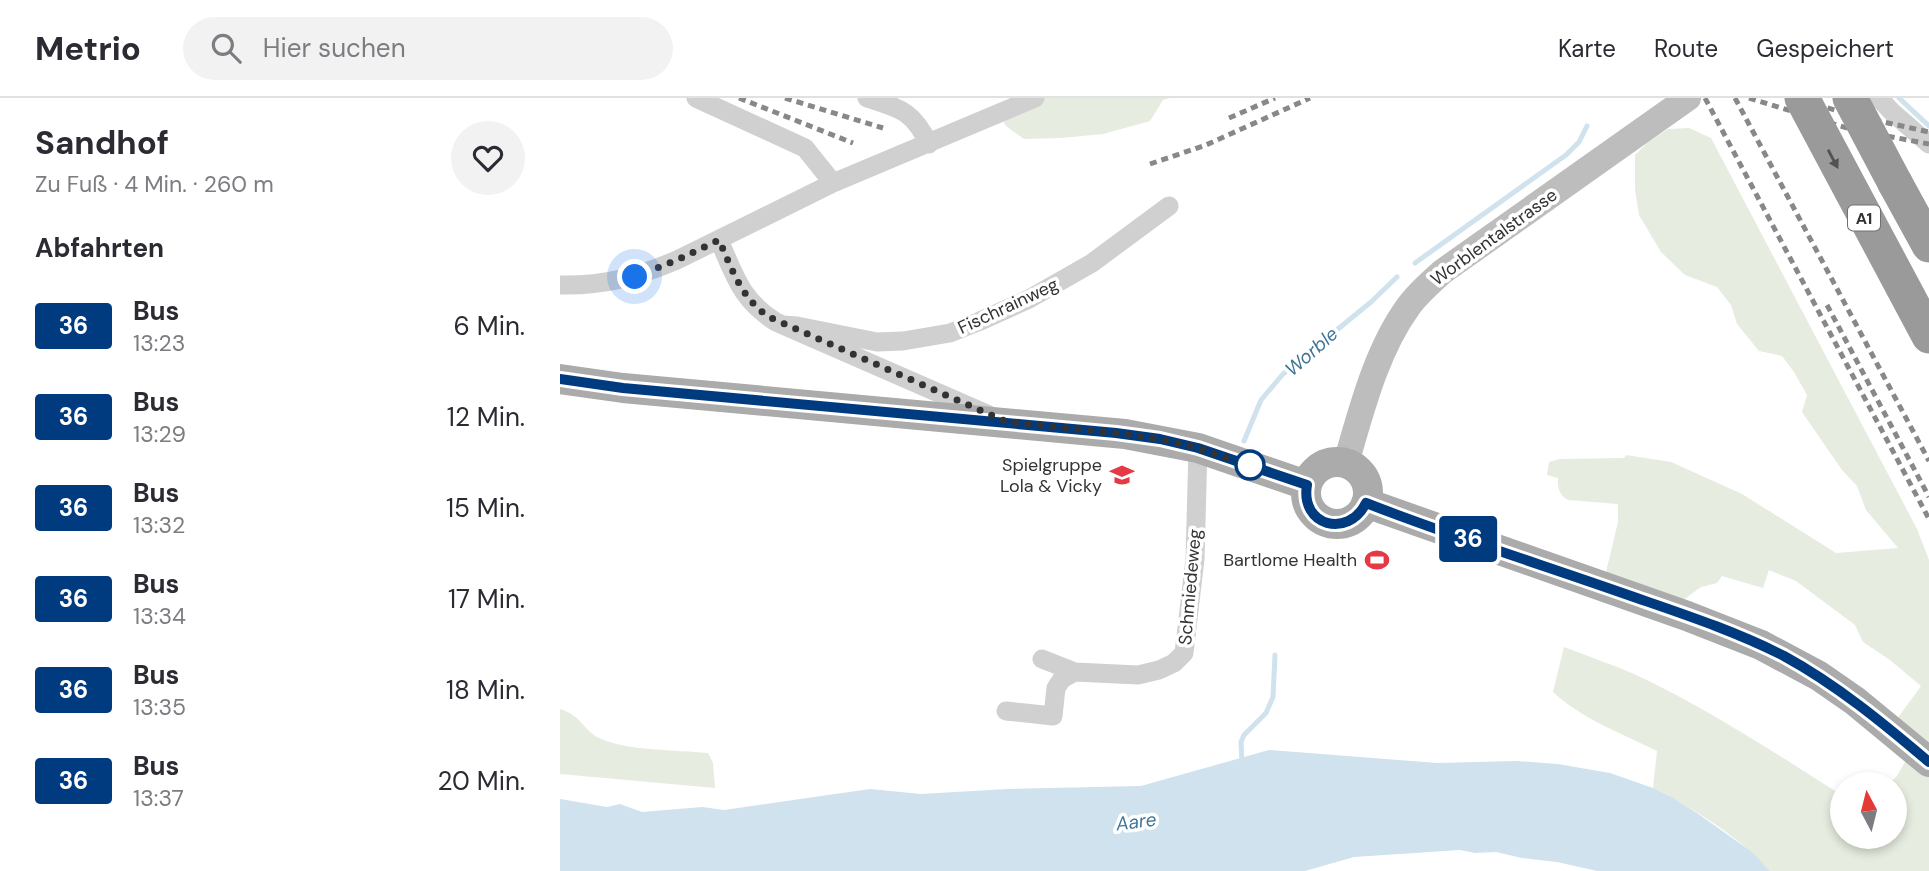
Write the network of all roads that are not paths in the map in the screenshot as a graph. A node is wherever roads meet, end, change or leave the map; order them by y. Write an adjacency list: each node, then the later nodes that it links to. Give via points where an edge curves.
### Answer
1 (696, 98): 10 (street, via 805,148)
2 (867, 98): 8 (street, via 908,113)
3 (1035, 98): 8 (street)
4 (1688, 98): 20 (main road, Worblentalstrasse, via 1442,272 1418,295 1395,327 1378,363)
5 (1802, 98): 16 (highway, A1, one-way to 16, bridge)
6 (1850, 98): 13 (highway, A1, bridge)
7 (1879, 98): 9 (street)
8 (929, 144): 10 (street)
9 (1929, 144)
10 (832, 184): 12 (street)
11 (1169, 206): 15 (street, Fischrainweg, via 1092,263 1029,299 950,333 877,342)
12 (719, 240): 14 (street, via 635,277); 15 (street, Fischrainweg, via 750,302)
13 (1929, 245)
14 (560, 285)
15 (783, 325): 18 (street, Fischrainweg)
16 (1929, 337)
17 (560, 379): 18 (main road)
18 (1007, 422): 19 (main road, via 1125,434)
19 (1198, 448): 21 (main road); 24 (street, Schmiedeweg, via 1195,559 1184,653 1174,663 1138,675)
20 (1346, 463): 21 (main road, via 1317,469); 22 (main road, via 1366,483)
21 (1307, 485): 22 (main road, via 1311,511 1328,523 1355,519)
22 (1366, 503): 26 (main road, via 1761,645 1855,701)
23 (1042, 659): 24 (street, Schmiedeweg)
24 (1075, 672): 25 (street, via 1056,688 1053,716)
25 (1006, 711)
26 (1929, 762)

